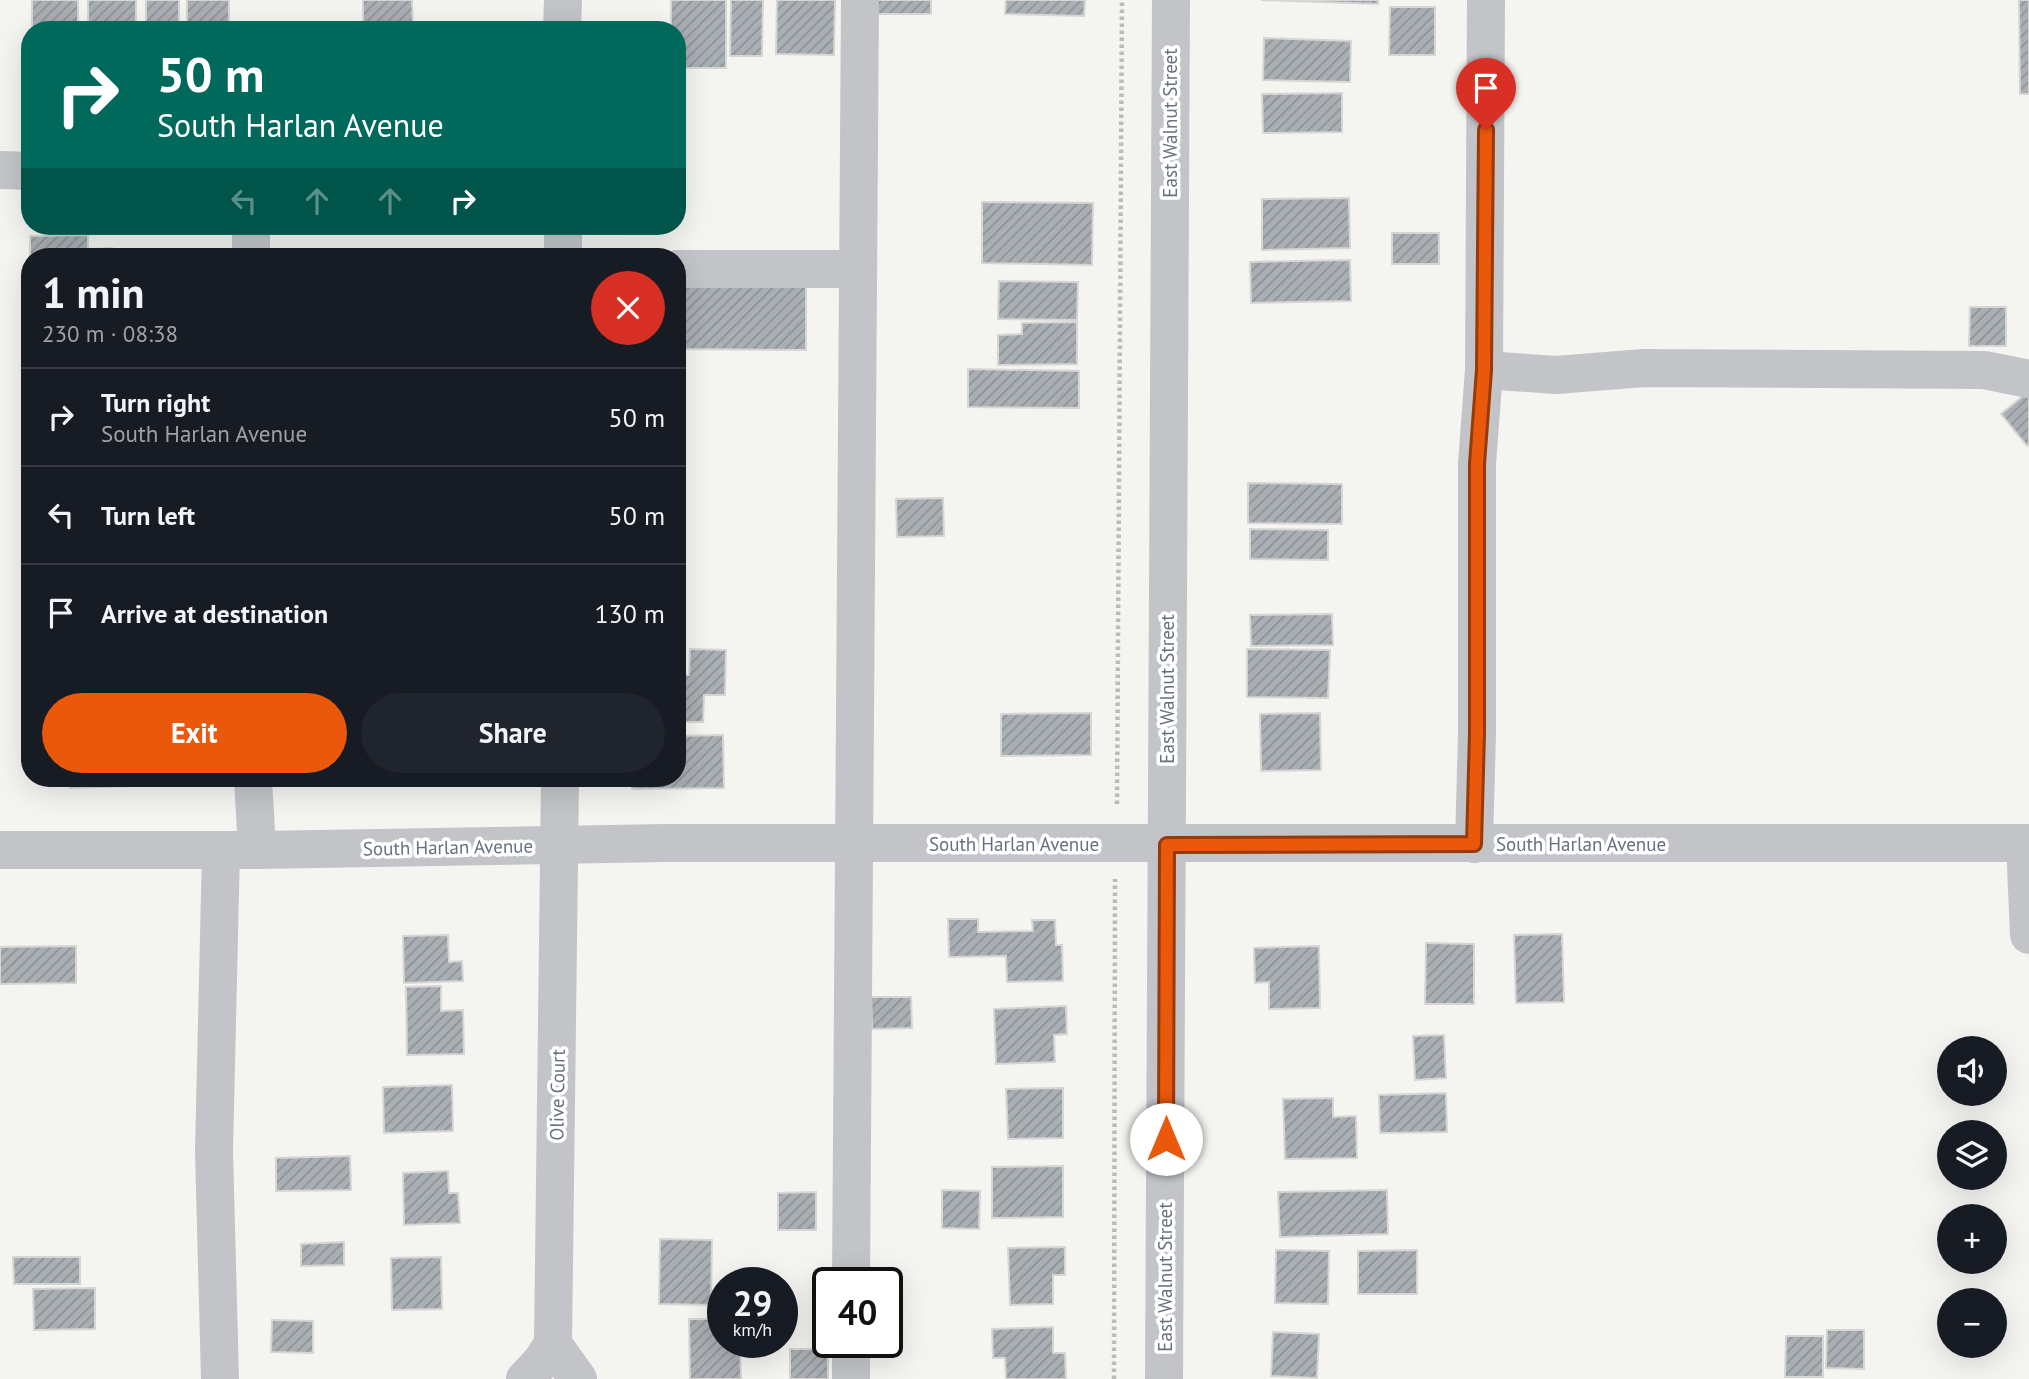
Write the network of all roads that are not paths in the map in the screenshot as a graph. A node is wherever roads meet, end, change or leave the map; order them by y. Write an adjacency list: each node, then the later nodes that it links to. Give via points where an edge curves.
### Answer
1 (563, 0): 5 (street)
2 (859, 0): 9 (street)
3 (1171, 0): 18 (street, East Walnut Street)
4 (1486, 0): 10 (street)
5 (562, 21)
6 (0, 170): 7 (street)
7 (21, 170)
8 (686, 269): 9 (street)
9 (858, 269): 15 (street)
10 (1484, 370): 11 (street, via 1556,375 1644,368 1984,370); 16 (street, via 1477,464)
11 (2029, 379)
12 (251, 787): 20 (street)
13 (560, 787): 17 (street, Olive Court)
14 (2027, 843): 16 (street, South Harlan Avenue); 21 (street)
15 (855, 844): 17 (street, South Harlan Avenue); 18 (street, South Harlan Avenue); 22 (street)
16 (1474, 844): 18 (street, South Harlan Avenue)
17 (560, 845): 20 (street, South Harlan Avenue); 23 (street, Olive Court)
18 (1167, 845): 29 (street, East Walnut Street)
19 (0, 850): 20 (street, South Harlan Avenue)
20 (239, 850): 25 (street, via 214,1151)
21 (2029, 935)
22 (851, 1267)
23 (553, 1344): 26 (street); 27 (street)
24 (851, 1358): 28 (street)
25 (219, 1379)
26 (525, 1379)
27 (578, 1379)
28 (850, 1379)
29 (1164, 1379)

